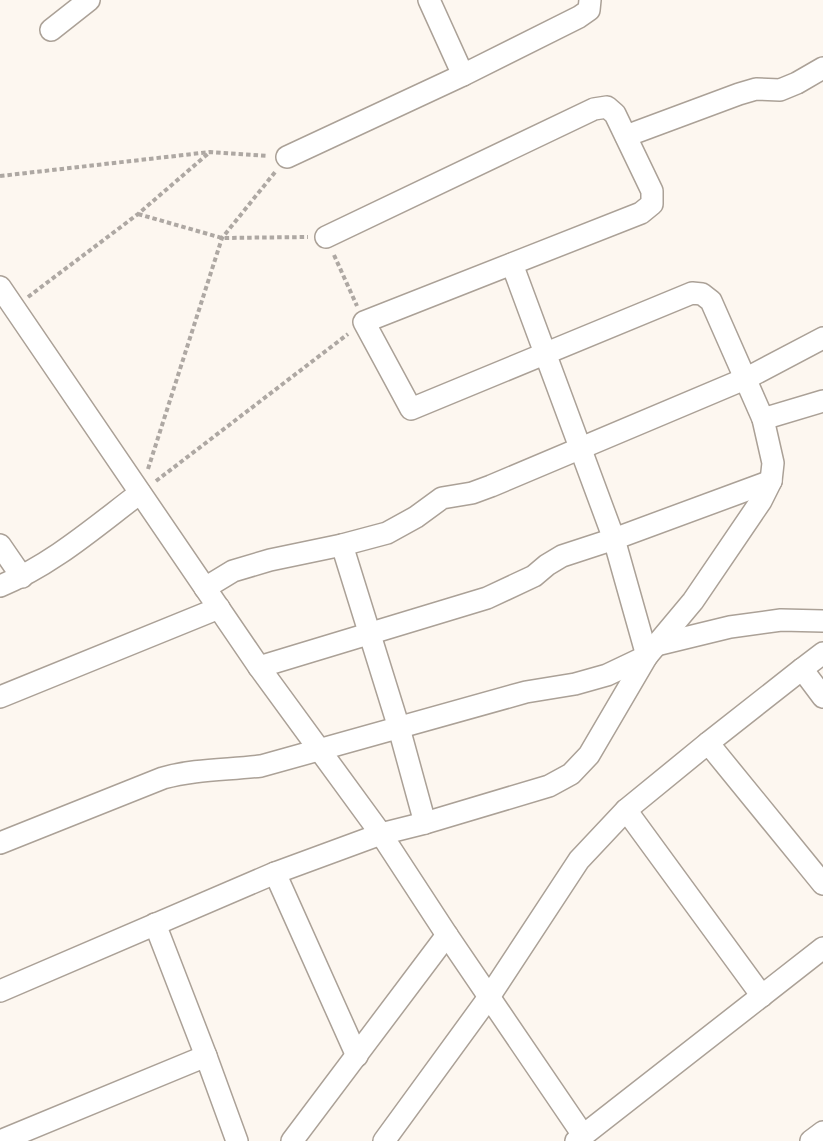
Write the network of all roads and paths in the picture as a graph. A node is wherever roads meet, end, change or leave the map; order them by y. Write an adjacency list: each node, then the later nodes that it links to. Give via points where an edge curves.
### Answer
1 (89, 0): 4 (street)
2 (429, 0): 6 (street)
3 (590, 0): 6 (street, via 589,10 579,17)
4 (51, 30)
5 (823, 68): 7 (street, via 780,90 756,89)
6 (463, 75): 9 (street)
7 (626, 136): 12 (street, via 607,107 594,110); 14 (street, via 652,191 652,204 641,213)
8 (210, 152): 9 (path); 10 (path); 11 (path)
9 (287, 157): 13 (path)
10 (0, 176)
11 (138, 214): 13 (path); 16 (path)
12 (326, 237): 13 (path); 17 (path)
13 (222, 238): 25 (path)
14 (512, 264): 17 (street); 19 (street)
15 (0, 287): 16 (street)
16 (15, 307): 25 (street)
17 (364, 322): 19 (street, via 411,409); 25 (path)
18 (823, 338): 20 (street)
19 (544, 353): 20 (street, via 693,293 702,294 711,302); 23 (street)
20 (747, 378): 22 (street); 23 (street)
21 (822, 405): 22 (street)
22 (763, 419): 24 (street, via 773,463)
23 (580, 448): 26 (street); 28 (street, via 472,493 442,498 399,528)
24 (771, 482): 26 (street); 35 (street, via 693,601)
25 (140, 493): 29 (street); 31 (street)
26 (614, 539): 34 (street, via 562,556 534,576 488,598); 35 (street)
27 (0, 545): 29 (street)
28 (342, 545): 31 (street, via 252,565); 34 (street)
29 (22, 577): 30 (street)
30 (0, 586)
31 (205, 588): 32 (street)
32 (219, 608): 37 (street); 39 (street)
33 (823, 621): 35 (street, via 781,620 730,627)
34 (368, 633): 37 (street); 41 (street)
35 (652, 650): 41 (street, via 607,675 526,692); 45 (street, via 589,755 571,774 549,786)
36 (823, 653): 38 (street)
37 (259, 667): 43 (street)
38 (802, 669): 40 (street); 42 (street)
39 (0, 697)
40 (823, 697)
41 (399, 728): 43 (street); 45 (street)
42 (708, 743): 44 (street); 49 (street)
43 (320, 750): 46 (street); 47 (street, via 261,766 184,772 163,778)
44 (626, 810): 54 (street); 55 (street, via 579,860)
45 (425, 823): 46 (street)
46 (381, 834): 48 (street); 51 (street)
47 (0, 843)
48 (275, 873): 50 (street); 57 (street)
49 (823, 884)
50 (155, 924): 53 (street); 56 (street)
51 (447, 935): 55 (street); 57 (street)
52 (823, 948): 54 (street)
53 (0, 992)
54 (762, 996): 59 (street)
55 (489, 997): 59 (street); 63 (street)
56 (206, 1056): 60 (street); 61 (street)
57 (357, 1056): 62 (street)
58 (823, 1132): 64 (street)
59 (580, 1138)
60 (0, 1141)
61 (237, 1141)
62 (292, 1141)
63 (384, 1141)
64 (811, 1141)

